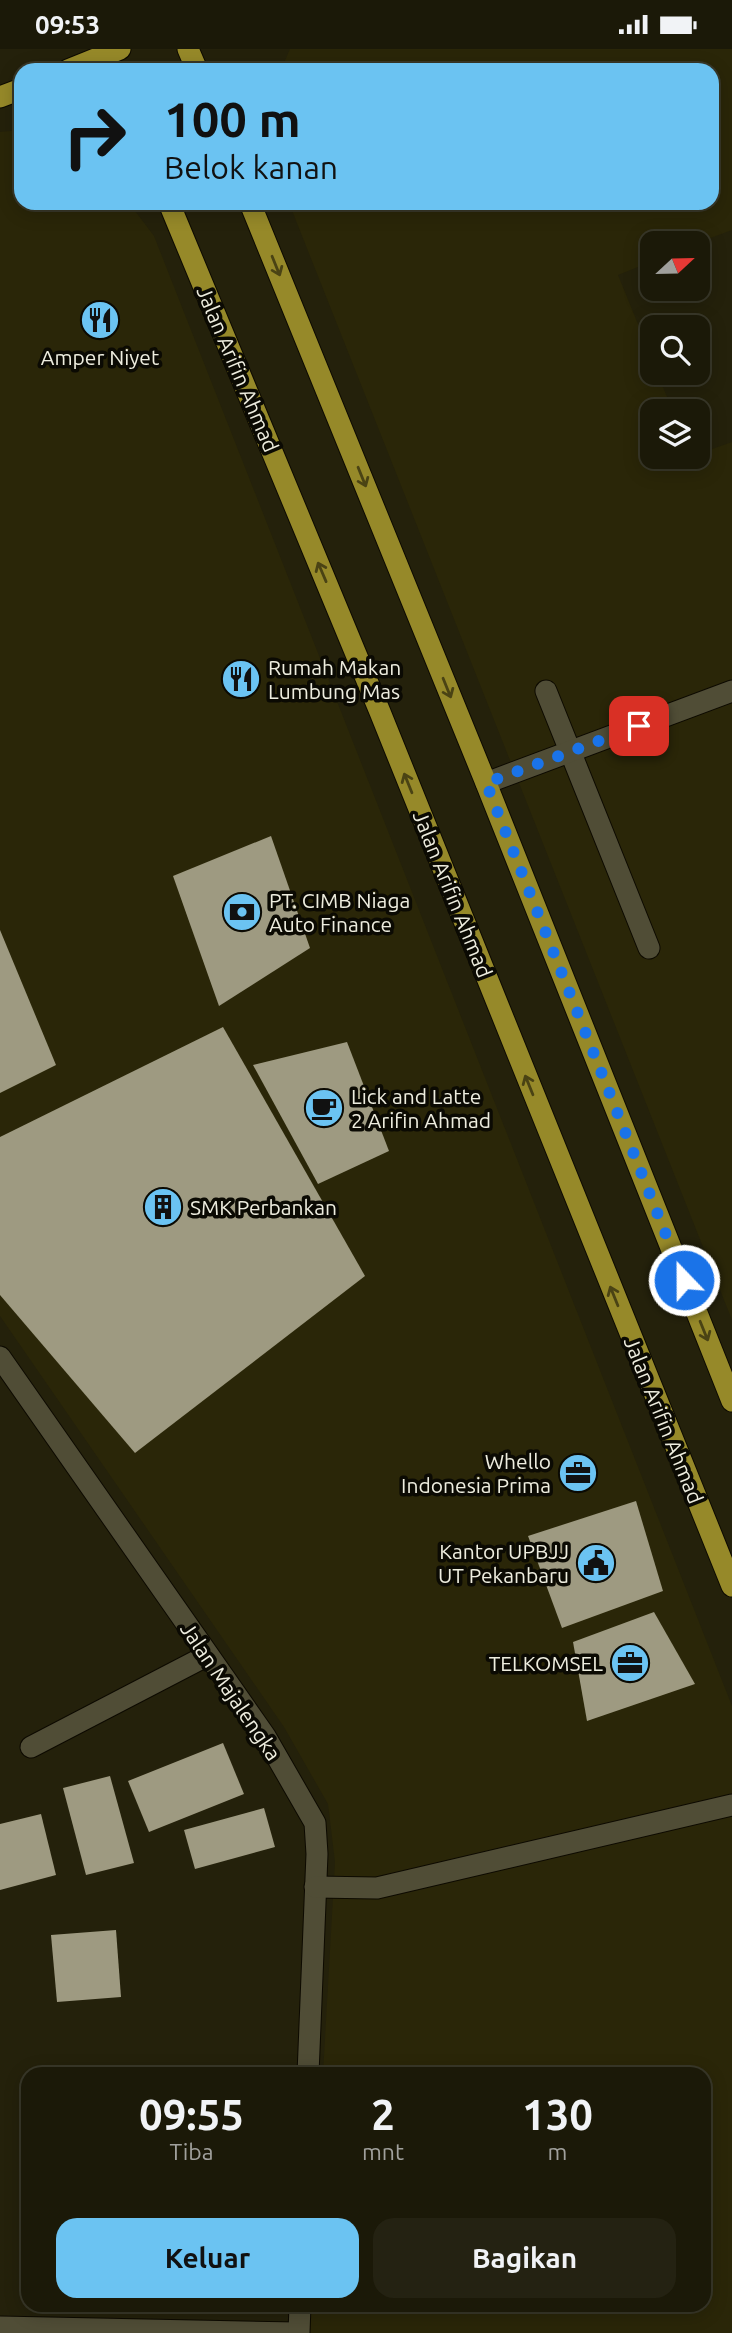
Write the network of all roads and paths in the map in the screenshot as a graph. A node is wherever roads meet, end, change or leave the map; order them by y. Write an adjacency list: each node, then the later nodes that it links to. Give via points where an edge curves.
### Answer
1 (112, 56): 2 (main road)
2 (90, 63)
3 (172, 210): 12 (main road, Jalan Arifin Ahmad, one-way to 3)
4 (253, 210): 8 (main road, one-way to 8)
5 (546, 691): 7 (street)
6 (732, 691): 7 (street)
7 (570, 752): 8 (street); 9 (street)
8 (486, 783): 11 (main road, one-way to 11)
9 (649, 948)
10 (0, 1357): 13 (street, Jalan Majalengka)
11 (732, 1401)
12 (732, 1586)
13 (208, 1655): 14 (street); 16 (street, Jalan Majalengka, via 265,1736 314,1823)
14 (31, 1747)
15 (732, 1805): 16 (street, via 377,1888)
16 (315, 1887): 17 (street, Jalan Majalengka)
17 (308, 2067)
18 (300, 2312): 20 (street)
19 (0, 2327): 20 (street)
20 (298, 2333)

